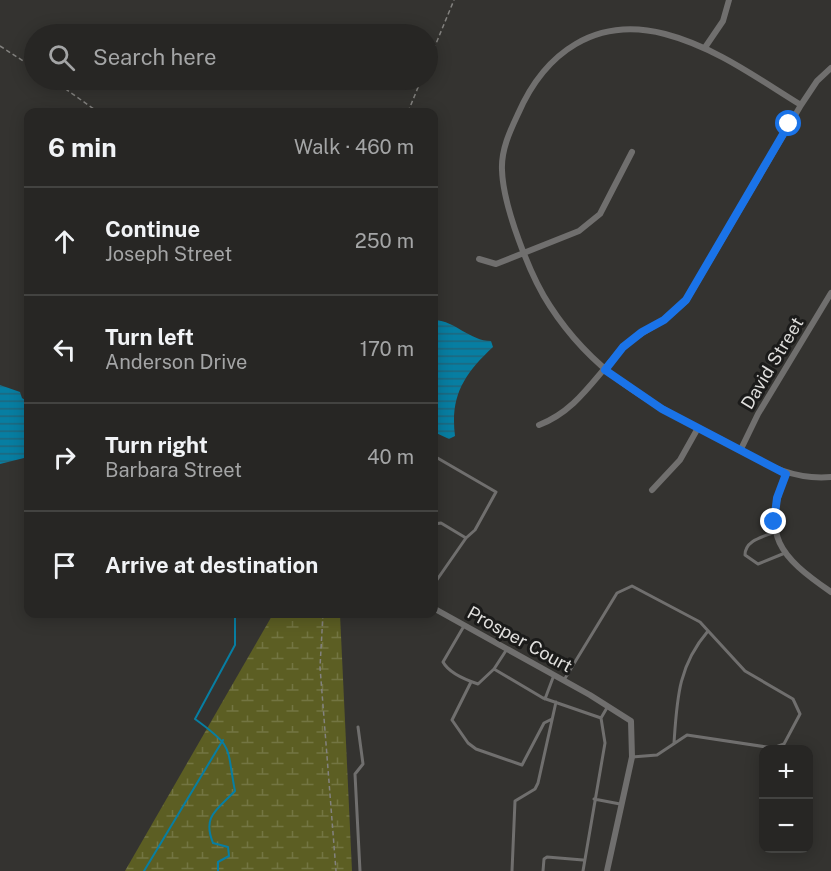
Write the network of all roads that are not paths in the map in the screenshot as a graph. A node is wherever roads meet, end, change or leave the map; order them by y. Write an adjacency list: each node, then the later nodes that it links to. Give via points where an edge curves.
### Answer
1 (729, 0): 2 (street, via 723,21)
2 (705, 46): 4 (street); 6 (street, via 663,33 620,30 588,36 557,55 520,108 507,138 501,169 505,195)
3 (831, 68): 4 (street)
4 (801, 105): 9 (street, via 686,300 623,347)
5 (632, 152): 6 (street, via 600,214 579,231)
6 (525, 253): 7 (street, via 496,264); 9 (street, via 549,305)
7 (479, 259)
8 (831, 292): 12 (street, David Street)
9 (605, 370): 10 (street, via 564,413); 11 (street, via 641,397)
10 (539, 425)
11 (698, 428): 12 (street); 16 (street, via 680,460)
12 (741, 449): 14 (street)
13 (438, 458): 19 (lane, via 496,492 475,530)
14 (786, 474): 15 (street); 18 (street, via 775,505)
15 (831, 477)
16 (652, 490)
17 (438, 523): 19 (lane)
18 (775, 532): 20 (street); 20 (lane, via 752,541 746,555 758,564)
19 (466, 538): 21 (lane)
20 (786, 553): 22 (street)
21 (438, 578)
22 (831, 592)
23 (438, 609): 24 (street, Prosper Court)
24 (464, 625): 26 (street, Prosper Court); 30 (lane, via 443,662)
25 (708, 631): 29 (lane, via 700,622 632,586 617,593); 37 (lane, via 692,649 678,695); 37 (lane, via 745,671 793,699 800,714 784,744 773,748 687,735)
26 (507, 649): 27 (lane); 28 (street, Prosper Court)
27 (494, 669): 30 (lane, via 478,684); 31 (lane)
28 (554, 675): 29 (street, Prosper Court); 31 (lane)
29 (564, 680): 33 (street, Prosper Court)
30 (471, 682): 35 (lane, via 452,720 476,749 522,765 544,723)
31 (545, 699): 32 (lane)
32 (556, 702): 34 (lane); 35 (lane)
33 (608, 706): 34 (lane); 38 (street, Prosper Court, via 631,721)
34 (601, 718): 39 (lane, via 605,743)
35 (552, 719): 43 (lane, via 538,783 515,801)
36 (358, 727): 42 (lane, via 363,764 355,774)
37 (674, 743): 38 (lane, via 657,755)
38 (632, 757): 40 (street)
39 (594, 799): 40 (lane); 41 (lane)
40 (622, 804): 46 (street)
41 (583, 860): 44 (lane, via 547,857); 45 (lane)
42 (360, 871)
43 (512, 871)
44 (543, 871)
45 (583, 871)
46 (607, 871)

